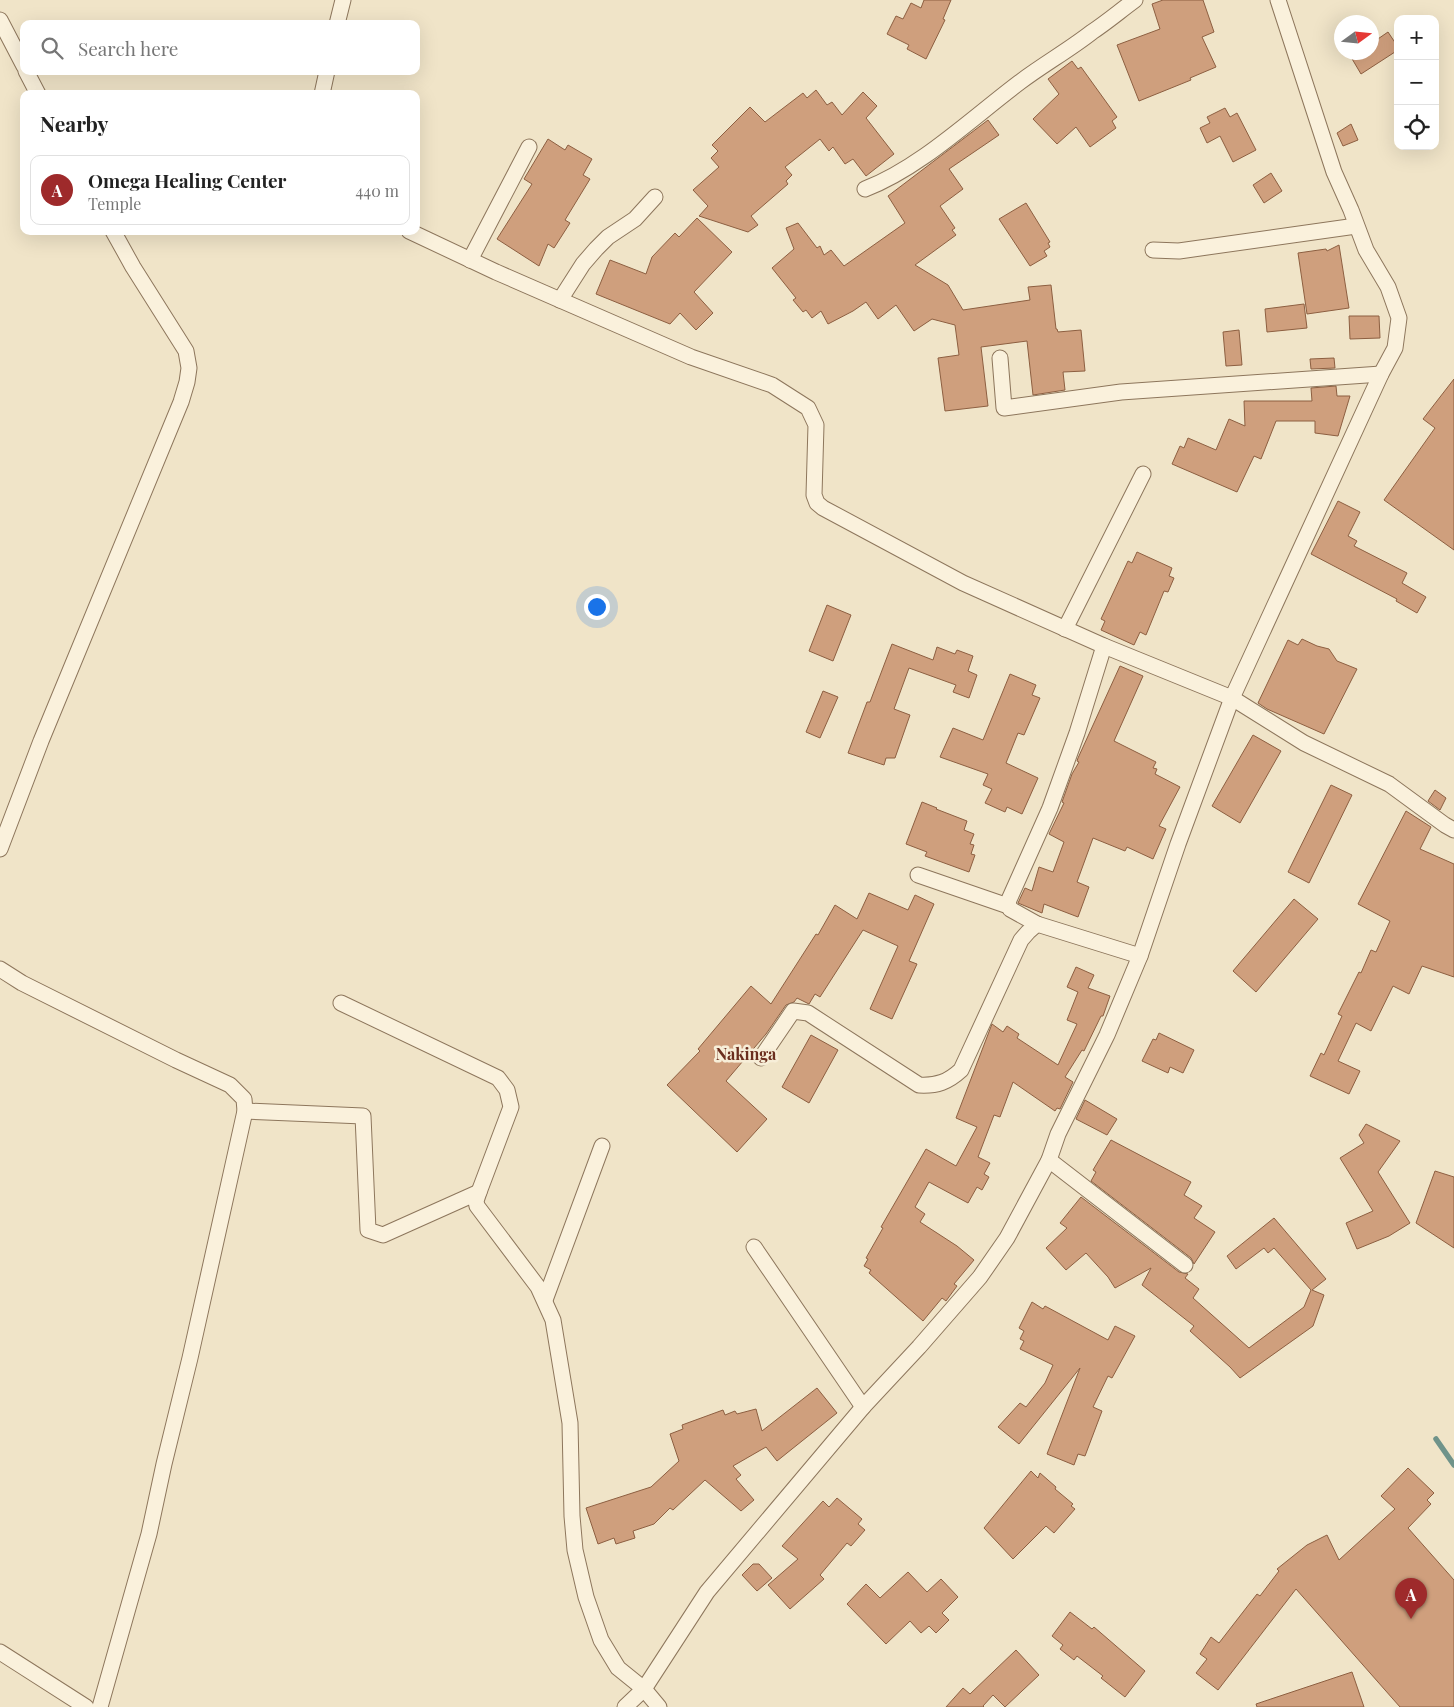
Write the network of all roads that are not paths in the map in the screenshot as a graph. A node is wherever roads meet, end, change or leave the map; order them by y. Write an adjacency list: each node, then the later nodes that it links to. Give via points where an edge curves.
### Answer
1 (343, 0): 5 (street)
2 (1135, 0): 12 (street, via 1021,81 908,168)
3 (1278, 0): 14 (street, via 1334,172)
4 (0, 20): 6 (street)
5 (338, 20)
6 (20, 58)
7 (28, 75): 9 (street)
8 (326, 75): 10 (street)
9 (36, 90)
10 (323, 90)
11 (529, 147): 18 (street)
12 (865, 189)
13 (655, 197): 19 (street, via 635,219 596,249)
14 (1356, 226): 17 (street, via 1180,251); 21 (street, via 1388,287 1398,318 1395,348)
15 (115, 235): 27 (street, via 186,351 188,382)
16 (417, 235): 18 (street)
17 (1153, 250)
18 (470, 260): 19 (street)
19 (560, 300): 23 (street, via 691,358 772,385 808,408 816,425 814,495 817,503 963,583)
20 (1000, 358): 21 (street, via 1004,408 1121,392)
21 (1381, 374): 25 (street)
22 (1142, 474): 23 (street)
23 (1065, 629): 24 (street)
24 (1104, 646): 25 (street); 29 (street, via 1050,808)
25 (1232, 698): 26 (street, via 1304,743 1389,784); 31 (street)
26 (1454, 830)
27 (0, 849)
28 (918, 875): 29 (street)
29 (1008, 906): 30 (street)
30 (1037, 924): 31 (street); 34 (street, via 1021,940 961,1070 946,1081 931,1086 919,1085 808,1014 793,1011)
31 (1140, 956): 37 (street)
32 (0, 969): 35 (street, via 146,1046 230,1085 244,1099)
33 (341, 1003): 38 (street, via 498,1078 507,1090 511,1107)
34 (761, 1058)
35 (245, 1111): 38 (street, via 363,1116 368,1230 382,1235); 46 (street, via 149,1534)
36 (602, 1146): 41 (street)
37 (1049, 1160): 40 (street); 42 (street, via 1007,1238 980,1277)
38 (479, 1192): 41 (street, via 476,1201 481,1214)
39 (754, 1247): 42 (street)
40 (1185, 1265)
41 (545, 1300): 44 (street, via 553,1320 570,1423 572,1516 586,1597 601,1640 618,1668)
42 (863, 1407): 44 (street, via 707,1592)
43 (0, 1652): 45 (street)
44 (644, 1689): 47 (street); 48 (street)
45 (86, 1707)
46 (100, 1707)
47 (625, 1707)
48 (659, 1707)

